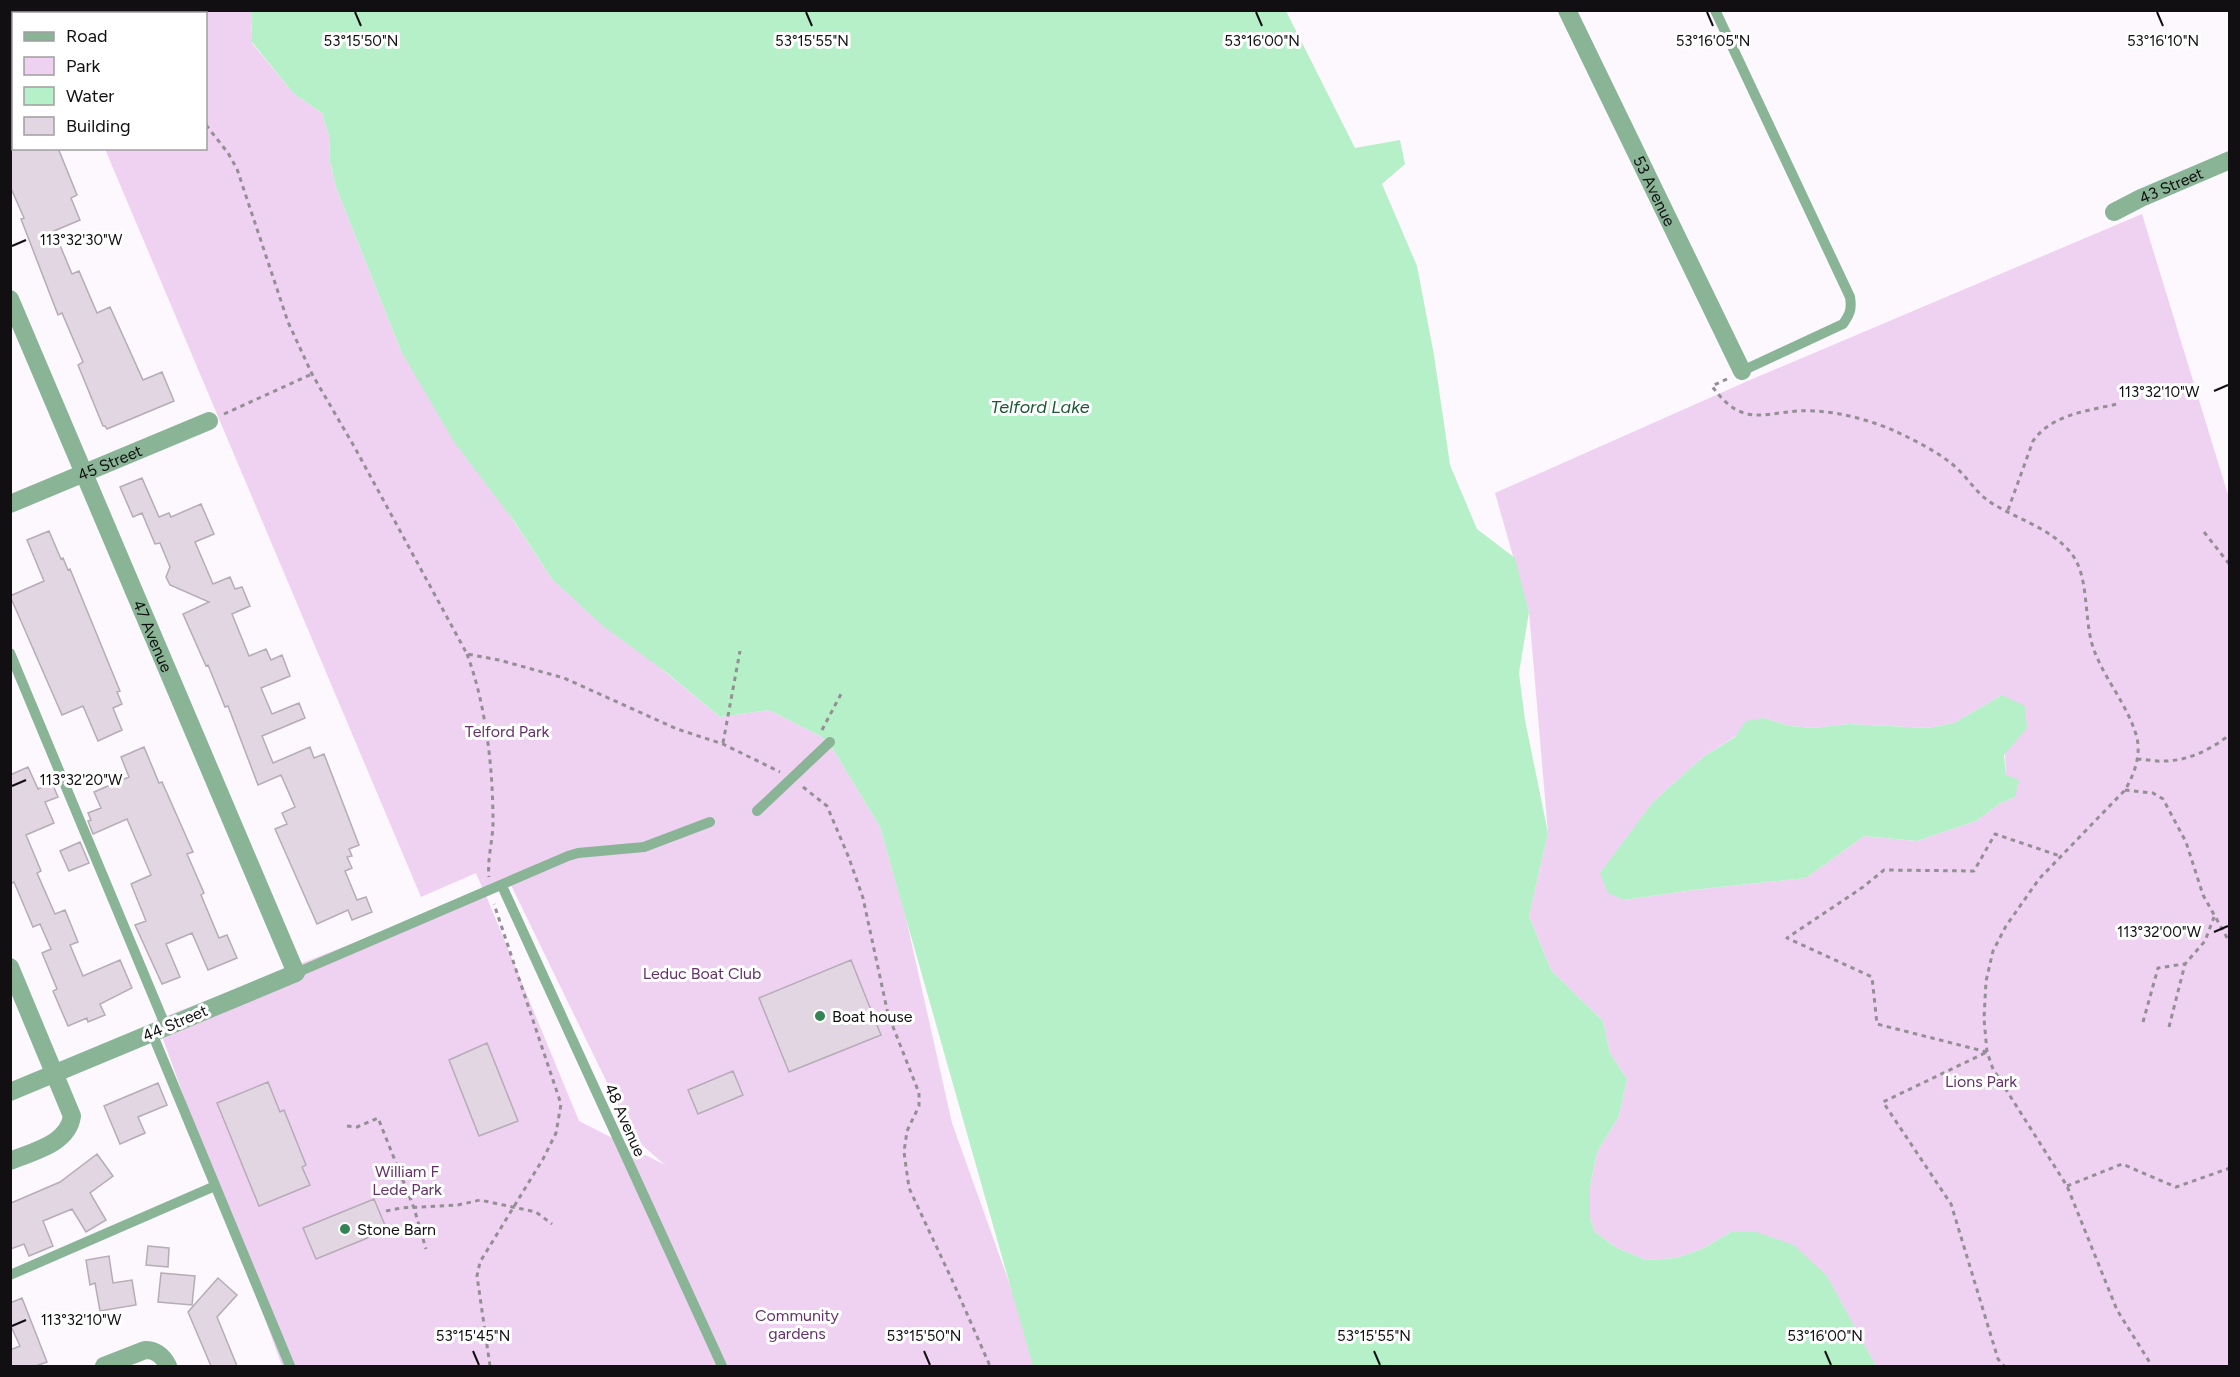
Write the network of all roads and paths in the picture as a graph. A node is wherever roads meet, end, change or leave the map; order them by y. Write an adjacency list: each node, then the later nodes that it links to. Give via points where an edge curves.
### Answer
1 (1567, 10): 7 (street, 53 Avenue)
2 (1715, 10): 7 (lane, via 1852,306 1843,324)
3 (207, 126): 8 (path, via 237,169 288,322)
4 (2229, 160): 5 (street, 43 Street)
5 (2114, 212)
6 (10, 299): 11 (street, 47 Avenue)
7 (1742, 371): 13 (path, via 1712,386 1734,408 1757,417 1814,411 1896,431 1952,464 1981,494)
8 (312, 374): 10 (path); 22 (path, via 467,654 564,678 677,729)
9 (2117, 404): 13 (path, via 2060,419 2039,432)
10 (209, 421): 11 (street, 45 Street)
11 (86, 473): 12 (street, 45 Street); 35 (street, 47 Avenue)
12 (10, 504)
13 (2008, 510): 24 (path, via 2056,539 2077,560 2092,644 2137,738)
14 (2204, 532): 15 (path)
15 (2229, 565)
16 (740, 651): 22 (path)
17 (10, 653): 38 (lane)
18 (841, 694): 20 (path)
19 (2229, 734): 24 (path, via 2182,759)
20 (818, 737)
21 (830, 742): 27 (lane)
22 (723, 744): 23 (path)
23 (753, 758)
24 (2137, 759): 25 (path)
25 (2125, 790): 29 (path); 31 (path, via 2153,793 2163,799 2186,842)
26 (827, 806): 59 (path, via 862,898 888,1014 919,1093 920,1106 908,1131 904,1152 909,1188)
27 (757, 811)
28 (710, 822): 30 (lane, via 644,847 578,853)
29 (2060, 856): 39 (path, via 2032,889 1993,951 1986,981); 39 (path, via 1995,834 1974,871 1884,870 1786,938 1872,977 1877,1024)
30 (502, 886): 35 (lane); 58 (lane, 48 Avenue)
31 (2214, 917): 32 (path); 33 (path, via 2205,941)
32 (2229, 943)
33 (2185, 964): 36 (path, via 2158,968); 37 (path)
34 (10, 967): 40 (street)
35 (296, 973): 38 (street, 44 Street)
36 (2143, 1022)
37 (2169, 1027)
38 (159, 1030): 40 (street, 44 Street); 46 (lane)
39 (1987, 1052): 47 (path, via 1993,1069); 60 (path, via 1883,1102 1951,1204 1998,1359)
40 (55, 1073): 41 (street, 44 Street); 44 (street, via 70,1108 70,1126 56,1141)
41 (10, 1092)
42 (347, 1126): 49 (path, via 357,1127 378,1118)
43 (556, 1133): 48 (path)
44 (10, 1161)
45 (2229, 1168): 47 (path, via 2176,1187 2122,1164)
46 (215, 1186): 53 (lane); 56 (lane)
47 (2067, 1186): 61 (path, via 2117,1310)
48 (513, 1206): 49 (path, via 480,1200); 51 (path, via 536,1212); 57 (path, via 480,1262 477,1276)
49 (414, 1208): 50 (path); 52 (path)
50 (387, 1211)
51 (552, 1224)
52 (426, 1249)
53 (10, 1275)
54 (104, 1366): 55 (street, via 152,1350)
55 (168, 1366)
56 (290, 1366)
57 (490, 1366)
58 (722, 1366)
59 (990, 1366)
60 (2004, 1366)
61 (2152, 1366)

